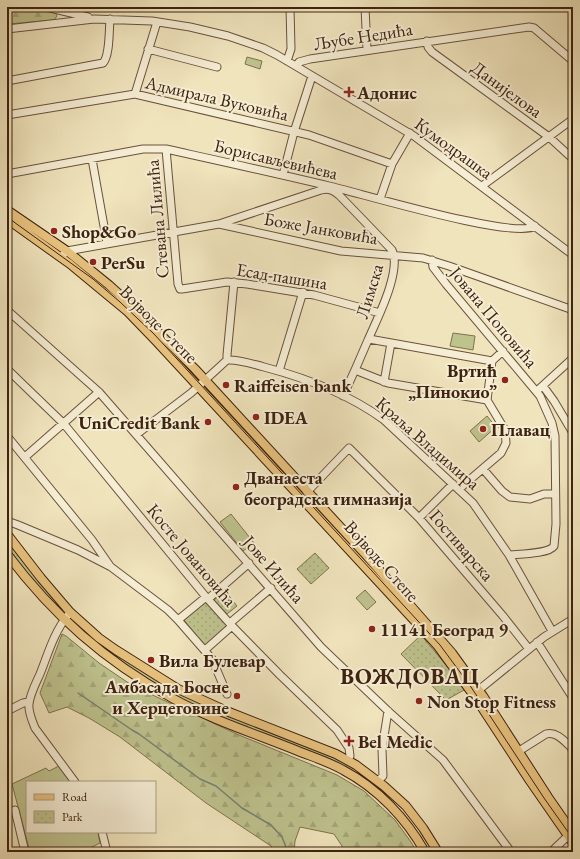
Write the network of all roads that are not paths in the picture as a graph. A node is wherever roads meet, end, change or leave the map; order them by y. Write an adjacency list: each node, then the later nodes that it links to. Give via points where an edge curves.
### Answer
1 (46, 7): 4 (street)
2 (290, 7): 13 (street, via 291,49)
3 (365, 7): 12 (street)
4 (66, 12): 5 (street); 7 (street)
5 (94, 19): 6 (street, Кумодрашка); 7 (street)
6 (110, 19): 8 (street, Кумодрашка); 18 (street, via 105,62)
7 (66, 22): 9 (street)
8 (157, 22): 11 (street); 13 (street, Кумодрашка, via 205,30 238,39 263,48)
9 (7, 29)
10 (427, 41): 12 (street, Љубе Недића); 14 (street, Љубе Недића, via 532,27); 24 (street, Данијелова, via 432,52)
11 (148, 49): 16 (street); 19 (street)
12 (367, 50): 15 (street, Љубе Недића, via 302,61)
13 (287, 61): 15 (street, Кумодрашка)
14 (573, 61)
15 (296, 66): 17 (street, Кумодрашка)
16 (217, 67)
17 (312, 76): 22 (street); 23 (street, Кумодрашка)
18 (7, 81)
19 (135, 94): 20 (street, Адмирала Вуковића); 22 (street, Адмирала Вуковића)
20 (7, 115)
21 (573, 120): 24 (street)
22 (294, 132): 28 (street, Адмирала Вуковића, via 320,138); 30 (street)
23 (410, 133): 28 (street); 32 (street, Кумодрашка)
24 (549, 137): 27 (street, Данијелова); 32 (street)
25 (166, 149): 26 (street, Борисављевићева, via 143,149); 30 (street, Борисављевићева); 40 (street, Стевана Лилића)
26 (92, 159): 29 (street, Борисављевићева); 41 (street)
27 (573, 159)
28 (392, 164): 35 (street)
29 (7, 174)
30 (283, 175): 31 (street, Борисављевићева)
31 (316, 183): 33 (street); 34 (street, Борисављевићева)
32 (482, 186): 39 (street, Кумодрашка)
33 (318, 191): 34 (street, via 329,189); 38 (street)
34 (341, 192): 35 (street, Борисављевићева); 43 (street, Лимска)
35 (380, 199): 39 (street, Борисављевићева, via 468,222 527,230)
36 (7, 210): 42 (main road, Војводе Степе)
37 (7, 219): 42 (main road, Војводе Степе)
38 (218, 224): 40 (street, Боже Јанковића); 43 (street, Боже Јанковића, via 341,250)
39 (535, 226): 44 (street, Кумодрашка)
40 (173, 232): 41 (street, Боже Јанковића); 47 (street, Стевана Лилића)
41 (107, 243): 42 (street, Боже Јанковића)
42 (64, 254): 61 (main road, Војводе Степе, via 108,284); 63 (main road, Војводе Степе, via 128,312)
43 (394, 255): 45 (street, Боже Јанковића); 51 (street, Лимска, via 392,278)
44 (573, 255)
45 (432, 260): 50 (street, Боже Јанковића); 54 (street, Јована Поповића, via 433,267)
46 (234, 282): 47 (street, Есад-пашина, via 182,290); 48 (street, Есад-пашина); 56 (street)
47 (179, 287)
48 (303, 292): 51 (street, Есад-пашина); 60 (street)
49 (7, 310): 65 (street, Јове Илића)
50 (573, 310)
51 (380, 313): 52 (street, Лимска)
52 (368, 339): 53 (street); 59 (street, Лимска)
53 (391, 343): 57 (street); 62 (street)
54 (503, 351): 57 (street); 66 (street, Јована Поповића)
55 (573, 358): 64 (street)
56 (225, 361): 60 (street, Краља Владимира, via 244,362); 61 (street)
57 (492, 361): 68 (street)
58 (7, 369): 69 (street, Косте Јовановића)
59 (355, 370): 62 (street); 67 (street, Лимска)
60 (279, 371): 67 (street, Краља Владимира)
61 (205, 380): 63 (street); 76 (main road, Војводе Степе)
62 (384, 382): 68 (street)
63 (198, 386): 71 (street); 98 (main road, Војводе Степе, via 437,645)
64 (543, 386): 66 (street); 70 (street, Јована Поповића)
65 (99, 392): 69 (street); 71 (street, Јове Илића)
66 (536, 392): 77 (street, Јована Поповића, via 554,430)
67 (343, 396): 75 (street, Краља Владимира, via 384,420)
68 (487, 400): 74 (street, via 505,430 506,443 501,453)
69 (64, 424): 73 (street); 88 (street, Косте Јовановића)
70 (573, 433)
71 (136, 434): 85 (street, Јове Илића)
72 (7, 436): 73 (street)
73 (25, 457): 81 (street)
74 (483, 469): 75 (street); 77 (street, via 510,497 530,499 544,494)
75 (456, 487): 78 (street); 84 (street, Краља Владимира, via 479,510)
76 (307, 492): 78 (street, Гостиварска, via 350,448); 98 (main road, Војводе Степе, via 437,634)
77 (555, 494): 84 (street, Јована Поповића, via 554,548)
78 (419, 518): 96 (street, Гостиварска)
79 (7, 522): 83 (street)
80 (7, 534): 89 (main road)
81 (96, 546): 83 (street, via 94,553); 86 (street)
82 (7, 554): 91 (main road)
83 (88, 555): 86 (street)
84 (509, 556): 94 (street, Краља Владимира)
85 (249, 563): 87 (street, Јове Илића); 88 (street)
86 (111, 567): 92 (street)
87 (270, 588): 93 (street); 102 (street, Јове Илића, via 332,658)
88 (207, 598): 92 (street); 93 (street, Косте Јовановића)
89 (70, 612): 91 (street); 107 (main road, via 110,646 178,689)
90 (573, 619): 94 (street)
91 (64, 620): 101 (street); 109 (main road, via 104,655 173,699 334,765)
92 (178, 620): 97 (street)
93 (231, 625): 97 (street); 107 (street, Косте Јовановића, via 337,730 349,748)
94 (552, 631): 95 (street)
95 (537, 642): 96 (street); 100 (street)
96 (529, 649): 98 (street)
97 (205, 650): 99 (street, via 215,664)
98 (476, 692): 105 (main road, Војводе Степе); 114 (main road, Војводе Степе, via 530,781)
99 (226, 694)
100 (573, 698)
101 (29, 702): 103 (street); 110 (street, via 35,728)
102 (388, 710): 111 (street, via 382,748 383,776); 119 (street, Јове Илића, via 443,760)
103 (7, 711)
104 (572, 749): 105 (street, via 551,733); 106 (street)
105 (519, 751): 114 (main road, Војводе Степе)
106 (573, 758)
107 (348, 760): 108 (main road)
108 (364, 771): 109 (main road); 111 (main road)
109 (358, 780): 117 (main road, via 400,815)
110 (74, 781)
111 (378, 781): 118 (main road, via 411,811)
112 (14, 810): 116 (street)
113 (102, 833): 115 (street)
114 (572, 836): 120 (street)
115 (105, 851)
116 (25, 852)
117 (425, 852)
118 (438, 852)
119 (511, 852)
120 (551, 852)

